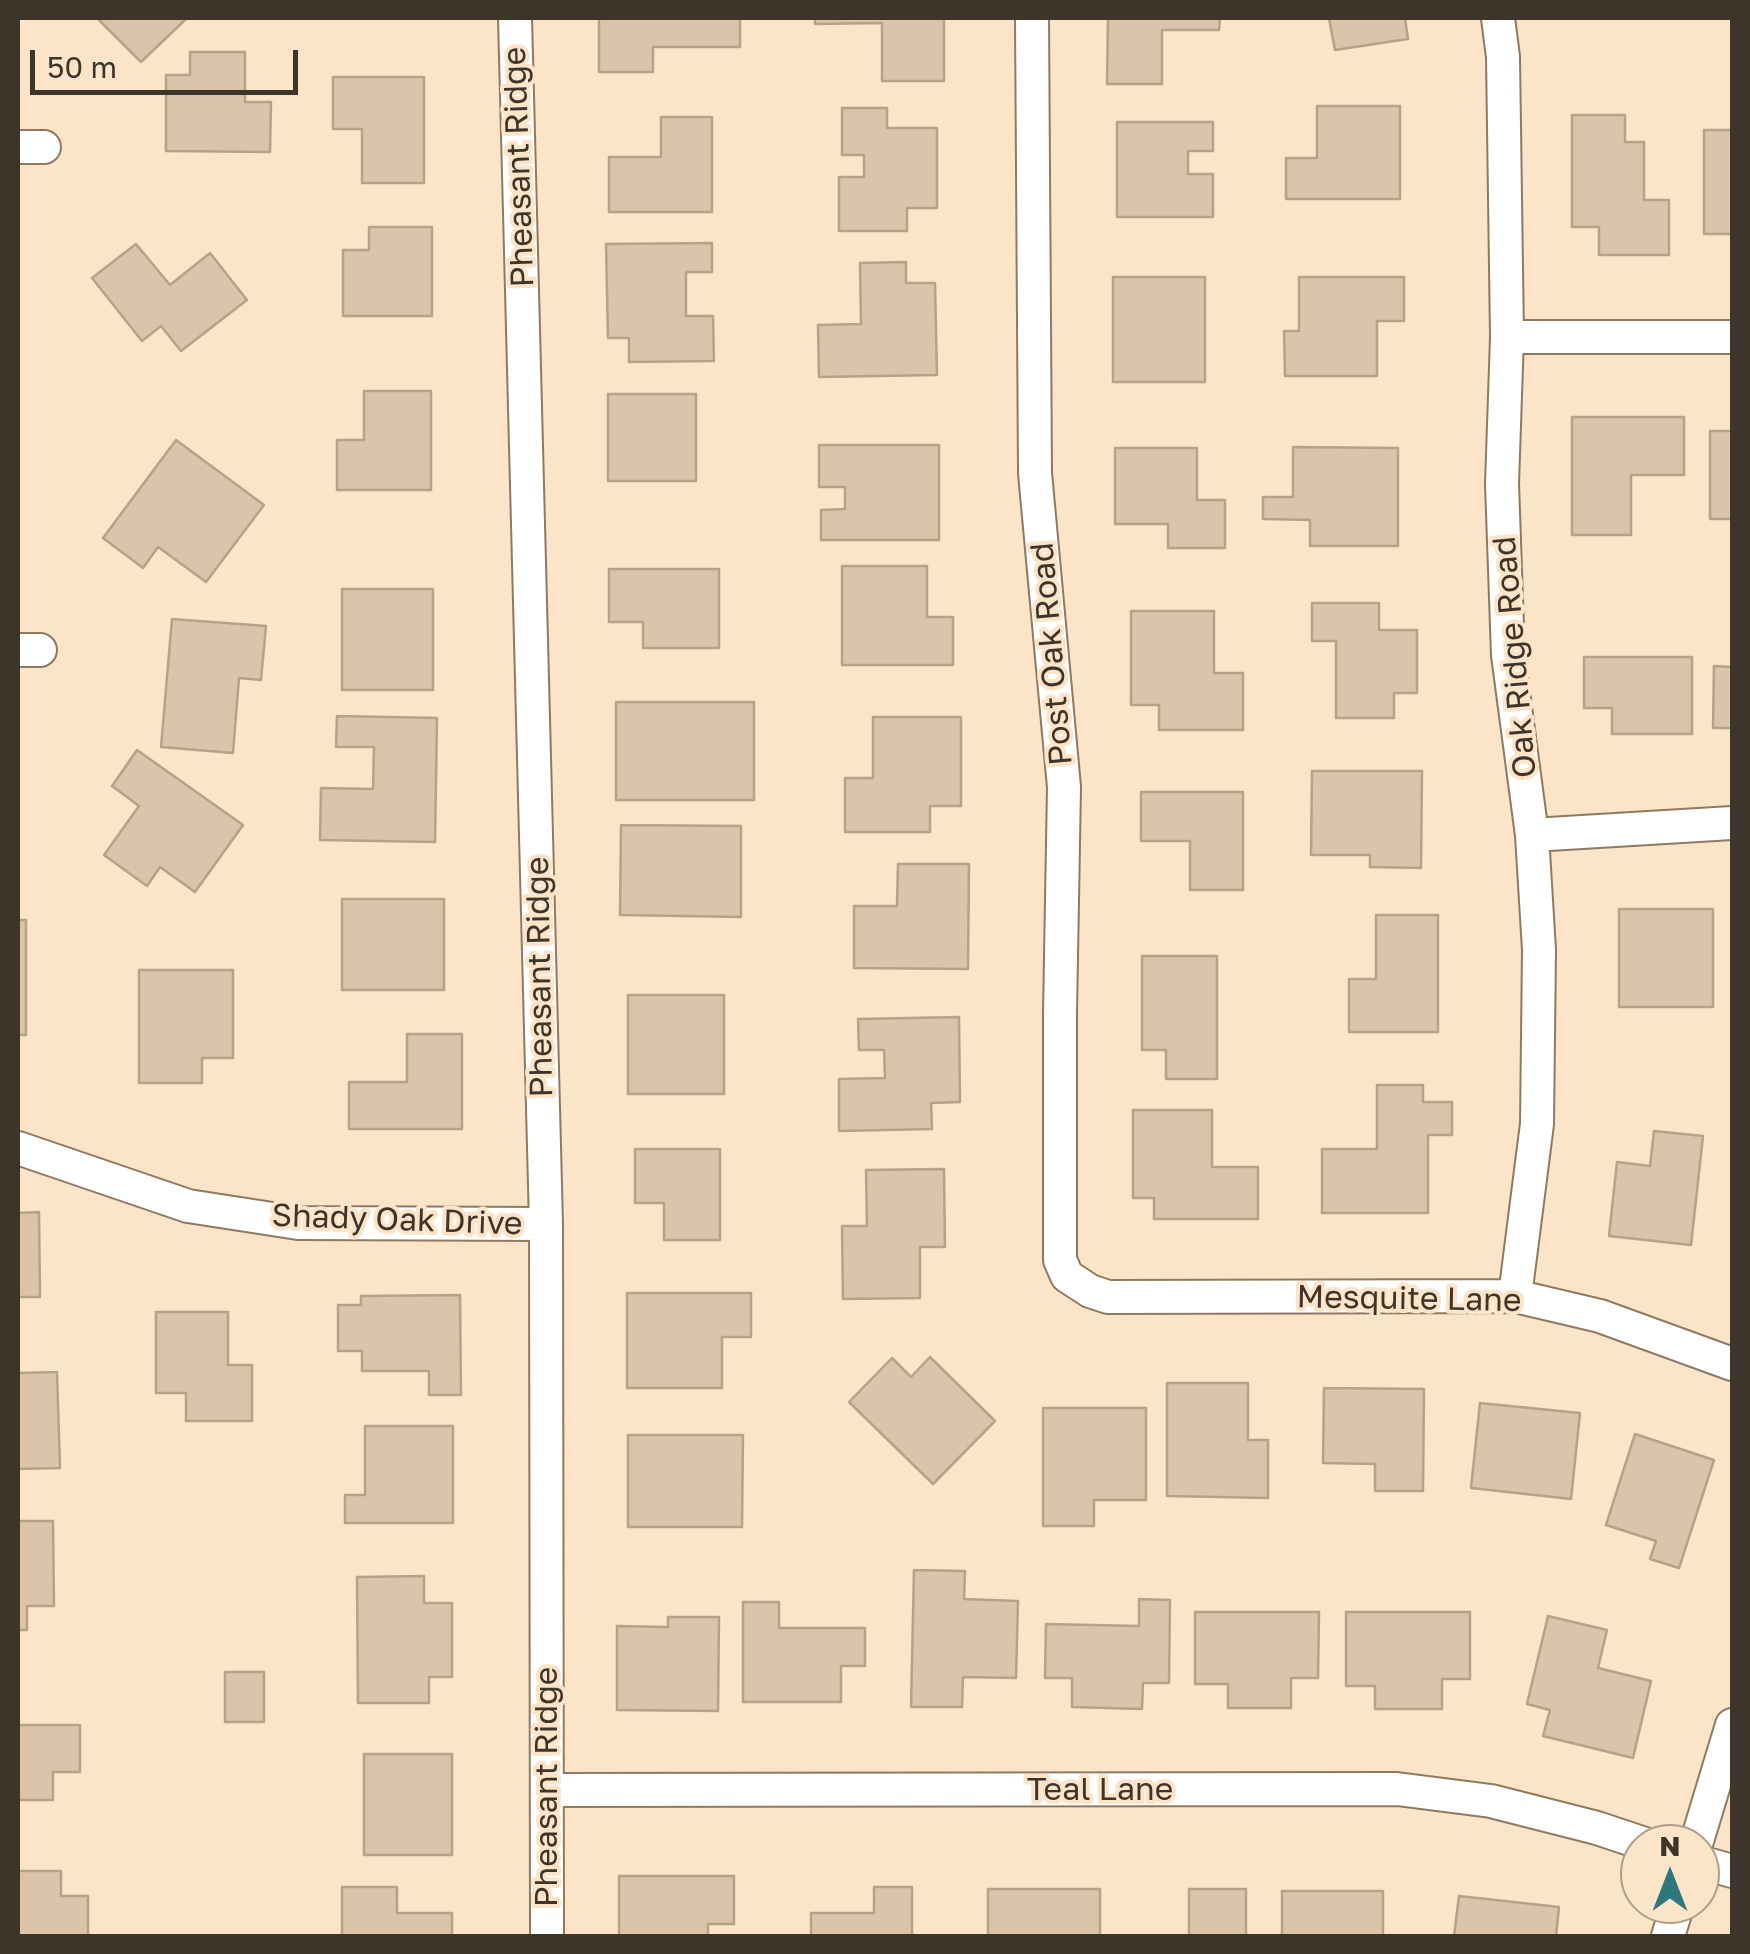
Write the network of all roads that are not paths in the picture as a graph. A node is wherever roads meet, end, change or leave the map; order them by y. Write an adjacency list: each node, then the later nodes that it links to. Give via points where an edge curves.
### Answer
1 (515, 18): 9 (street, Pheasant Ridge)
2 (1032, 18): 10 (street, Post Oak Road, via 1035,473 1064,787 1060,1260)
3 (1498, 18): 4 (street, Oak Ridge Road)
4 (1507, 336): 5 (street); 7 (street, Oak Ridge Road, via 1502,484 1508,655)
5 (1732, 337)
6 (1732, 823): 7 (street)
7 (1532, 835): 11 (street, Oak Ridge Road, via 1538,1124)
8 (18, 1148): 9 (street, Shady Oak Drive, via 188,1206 298,1223)
9 (546, 1224): 14 (street, Pheasant Ridge)
10 (1078, 1285): 11 (street, Mesquite Lane, via 1108,1297)
11 (1515, 1296): 12 (street, Mesquite Lane, via 1600,1316)
12 (1732, 1364)
13 (1732, 1725): 15 (street)
14 (548, 1790): 16 (street, Teal Lane, via 1397,1789 1491,1800); 17 (street, Pheasant Ridge)
15 (1702, 1824)
16 (1620, 1836)
17 (547, 1936)

